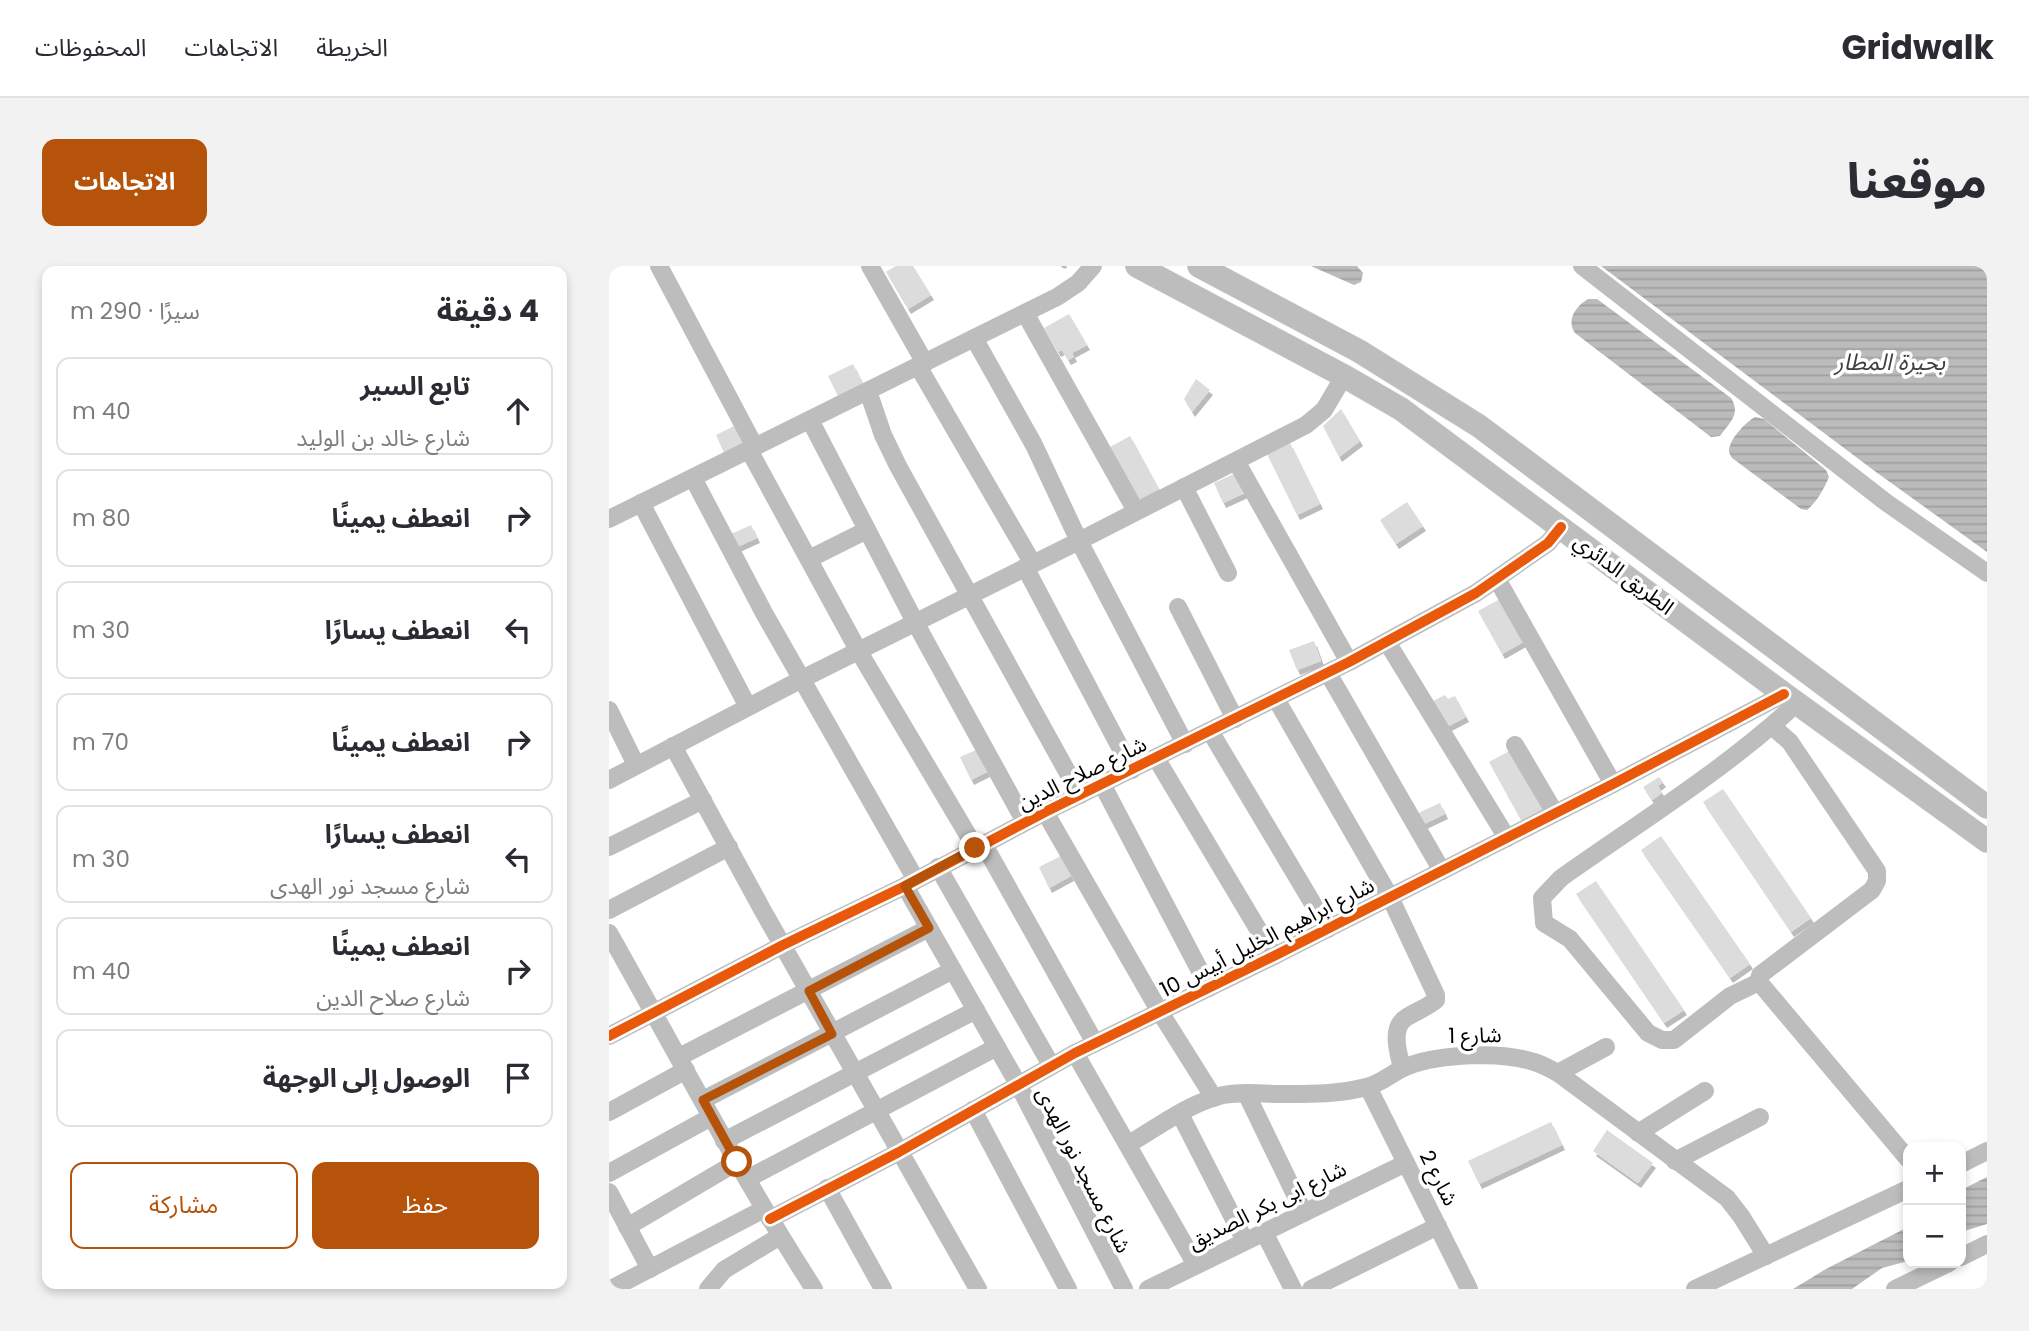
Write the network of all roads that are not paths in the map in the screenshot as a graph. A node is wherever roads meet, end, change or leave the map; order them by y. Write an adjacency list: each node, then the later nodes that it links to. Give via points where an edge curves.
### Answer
1 (659, 266): 13 (street)
2 (870, 266): 9 (street)
3 (1093, 266): 7 (street, via 1069,290)
4 (1137, 266): 10 (main road, الطريق الدائري)
5 (1199, 266): 54 (main road, الطريق الدائري, via 1359,351 1479,426)
6 (1582, 266): 26 (street, via 1887,503)
7 (1025, 313): 8 (street); 18 (street)
8 (974, 338): 9 (street); 22 (street, via 1034,445)
9 (921, 364): 11 (street); 24 (street)
10 (1345, 376): 14 (street, via 1324,410 1306,425); 20 (main road, الطريق الدائري, via 1401,409)
11 (867, 391): 12 (street); 28 (street, via 898,466)
12 (810, 420): 13 (street); 21 (street)
13 (752, 449): 15 (street); 23 (street)
14 (1236, 461): 16 (street); 33 (street)
15 (693, 478): 17 (street); 35 (street, شارع مسجد نور الهدى)
16 (1184, 487): 18 (street); 25 (street)
17 (641, 503): 19 (street); 38 (street)
18 (1136, 511): 22 (street)
19 (609, 519)
20 (1561, 527): 27 (street, شارع صلاح الدين, via 1548,543); 36 (main road, الطريق الدائري)
21 (867, 530): 23 (street); 30 (street)
22 (1079, 541): 24 (street); 43 (street)
23 (809, 559): 32 (street)
24 (1029, 565): 28 (street); 48 (street)
25 (1228, 573)
26 (1987, 573)
27 (1496, 579): 31 (street, شارع صلاح الدين); 51 (street)
28 (968, 596): 30 (street); 52 (street)
29 (1178, 607): 40 (street)
30 (915, 622): 32 (street); 57 (street)
31 (1387, 642): 33 (street, شارع صلاح الدين); 58 (street)
32 (858, 650): 35 (street); 60 (street)
33 (1349, 662): 34 (street, شارع صلاح الدين)
34 (1328, 673): 37 (street, شارع صلاح الدين); 64 (street)
35 (802, 679): 38 (street); 65 (street, شارع مسجد نور الهدى)
36 (1791, 698): 41 (street); 51 (street, شارع ابراهيم الخليل أبيس 10); 59 (main road, الطريق الدائري)
37 (1276, 699): 40 (street, شارع صلاح الدين); 66 (street)
38 (748, 707): 45 (street)
39 (609, 710): 47 (street)
40 (1235, 719): 42 (street, شارع صلاح الدين)
41 (1772, 726): 74 (street, via 1790,742 1858,842 1877,871 1877,881 1872,890 1760,975); 74 (street, via 1561,878 1542,898 1544,923 1570,939 1648,1033 1662,1040 1674,1040 1730,996)
42 (1210, 731): 43 (street, شارع صلاح الدين); 69 (street)
43 (1185, 744): 46 (street, شارع صلاح الدين)
44 (1515, 745): 56 (street)
45 (673, 746): 47 (street); 53 (street)
46 (1156, 758): 48 (street, شارع صلاح الدين); 72 (street)
47 (636, 765): 49 (street)
48 (1132, 770): 50 (street, شارع صلاح الدين)
49 (609, 779)
50 (1102, 784): 52 (street, شارع صلاح الدين); 75 (street)
51 (1613, 784): 56 (street, شارع ابراهيم الخليل أبيس 10)
52 (1080, 795): 55 (street, شارع صلاح الدين)
53 (703, 800): 61 (street); 62 (street)
54 (1987, 807)
55 (1045, 812): 57 (street, شارع صلاح الدين); 78 (street)
56 (1555, 813): 58 (street, شارع ابراهيم الخليل أبيس 10)
57 (1025, 822): 60 (street, شارع صلاح الدين)
58 (1507, 838): 64 (street, شارع ابراهيم الخليل أبيس 10)
59 (1987, 841)
60 (979, 845): 63 (street, شارع صلاح الدين); 82 (street)
61 (609, 847)
62 (729, 847): 67 (street); 71 (street)
63 (938, 867): 65 (street, شارع صلاح الدين); 87 (street)
64 (1442, 871): 66 (street, شارع ابراهيم الخليل أبيس 10)
65 (911, 883): 68 (street, شارع مسجد نور الهدى); 71 (street, شارع صلاح الدين)
66 (1390, 897): 69 (street, شارع ابراهيم الخليل أبيس 10); 88 (street, via 1436,995 1433,1003 1399,1023)
67 (609, 910)
68 (929, 928): 73 (street, شارع مسجد نور الهدى); 76 (street)
69 (1328, 929): 72 (street, شارع ابراهيم الخليل أبيس 10)
70 (609, 933): 79 (street)
71 (783, 945): 76 (street); 79 (street, شارع صلاح الدين)
72 (1275, 956): 75 (street, شارع ابراهيم الخليل أبيس 10)
73 (953, 970): 77 (street, شارع مسجد نور الهدى); 80 (street)
74 (1759, 982): 108 (street)
75 (1209, 988): 78 (street, شارع ابراهيم الخليل أبيس 10)
76 (809, 991): 80 (street); 86 (street)
77 (976, 1010): 83 (street, شارع مسجد نور الهدى); 90 (street)
78 (1160, 1012): 82 (street, شارع ابراهيم الخليل أبيس 10); 95 (street)
79 (654, 1013): 81 (street, شارع صلاح الدين); 86 (street)
80 (832, 1034): 90 (street); 96 (street)
81 (609, 1036)
82 (1095, 1042): 85 (street, شارع ابراهيم الخليل أبيس 10)
83 (997, 1047): 91 (street, شارع مسجد نور الهدى); 99 (street)
84 (1606, 1047): 89 (street)
85 (1075, 1053): 87 (street, شارع ابراهيم الخليل أبيس 10); 105 (street)
86 (682, 1063): 96 (street); 98 (street)
87 (1051, 1065): 91 (street, شارع ابراهيم الخليل أبيس 10)
88 (1402, 1068): 89 (street, شارع 1, via 1440,1058 1515,1057); 92 (street, شارع 1)
89 (1558, 1073): 103 (street, شارع 1)
90 (855, 1074): 99 (street); 104 (street)
91 (1018, 1084): 97 (street, شارع ابراهيم الخليل أبيس 10); 139 (street, شارع مسجد نور الهدى)
92 (1369, 1087): 94 (street, شارع 1, via 1321,1093); 112 (street, شارع 2)
93 (1705, 1091): 103 (street)
94 (1246, 1093): 95 (street, شارع 1); 118 (street)
95 (1214, 1098): 100 (street, شارع 1)
96 (703, 1100): 102 (street)
97 (973, 1110): 107 (street, شارع ابراهيم الخليل أبيس 10); 138 (street)
98 (609, 1112)
99 (876, 1112): 107 (street); 114 (street)
100 (1180, 1114): 105 (street, شارع 1); 124 (street)
101 (1760, 1116): 109 (street)
102 (711, 1117): 104 (street); 113 (street)
103 (1638, 1133): 109 (street, شارع 1)
104 (725, 1141): 110 (street)
105 (1129, 1144): 128 (street)
106 (1987, 1151): 111 (street)
107 (899, 1152): 115 (street, شارع ابراهيم الخليل أبيس 10); 137 (street)
108 (1903, 1153)
109 (1675, 1161): 127 (street, شارع 1, via 1727,1198)
110 (737, 1162): 114 (street); 121 (street)
111 (1966, 1162)
112 (1406, 1163): 118 (street, شارع ابى بكر الصديق); 120 (street, شارع 2)
113 (609, 1173)
114 (747, 1179): 119 (street)
115 (827, 1188): 119 (street, شارع ابراهيم الخليل أبيس 10); 136 (street)
116 (1903, 1191): 127 (street)
117 (609, 1192): 121 (street)
118 (1304, 1213): 122 (street, شارع ابى بكر الصديق)
119 (767, 1214): 123 (street); 130 (street, شارع ابراهيم الخليل أبيس 10)
120 (1438, 1226): 132 (street, شارع 2); 141 (street)
121 (628, 1227): 130 (street)
122 (1264, 1232): 124 (street, شارع ابى بكر الصديق); 140 (street)
123 (780, 1236): 134 (street, via 724,1270); 135 (street)
124 (1245, 1241): 128 (street, شارع ابى بكر الصديق)
125 (1987, 1244): 126 (street)
126 (1966, 1254)
127 (1766, 1256): 142 (street)
128 (1196, 1265): 131 (street, شارع ابى بكر الصديق)
129 (1939, 1268): 143 (street)
130 (650, 1269): 133 (street, شارع ابراهيم الخليل أبيس 10)
131 (1159, 1287)
132 (1464, 1287)
133 (611, 1289)
134 (708, 1289)
135 (814, 1289)
136 (883, 1289)
137 (978, 1289)
138 (1069, 1289)
139 (1124, 1289)
140 (1293, 1289)
141 (1311, 1289)
142 (1695, 1289)
143 (1895, 1289)

